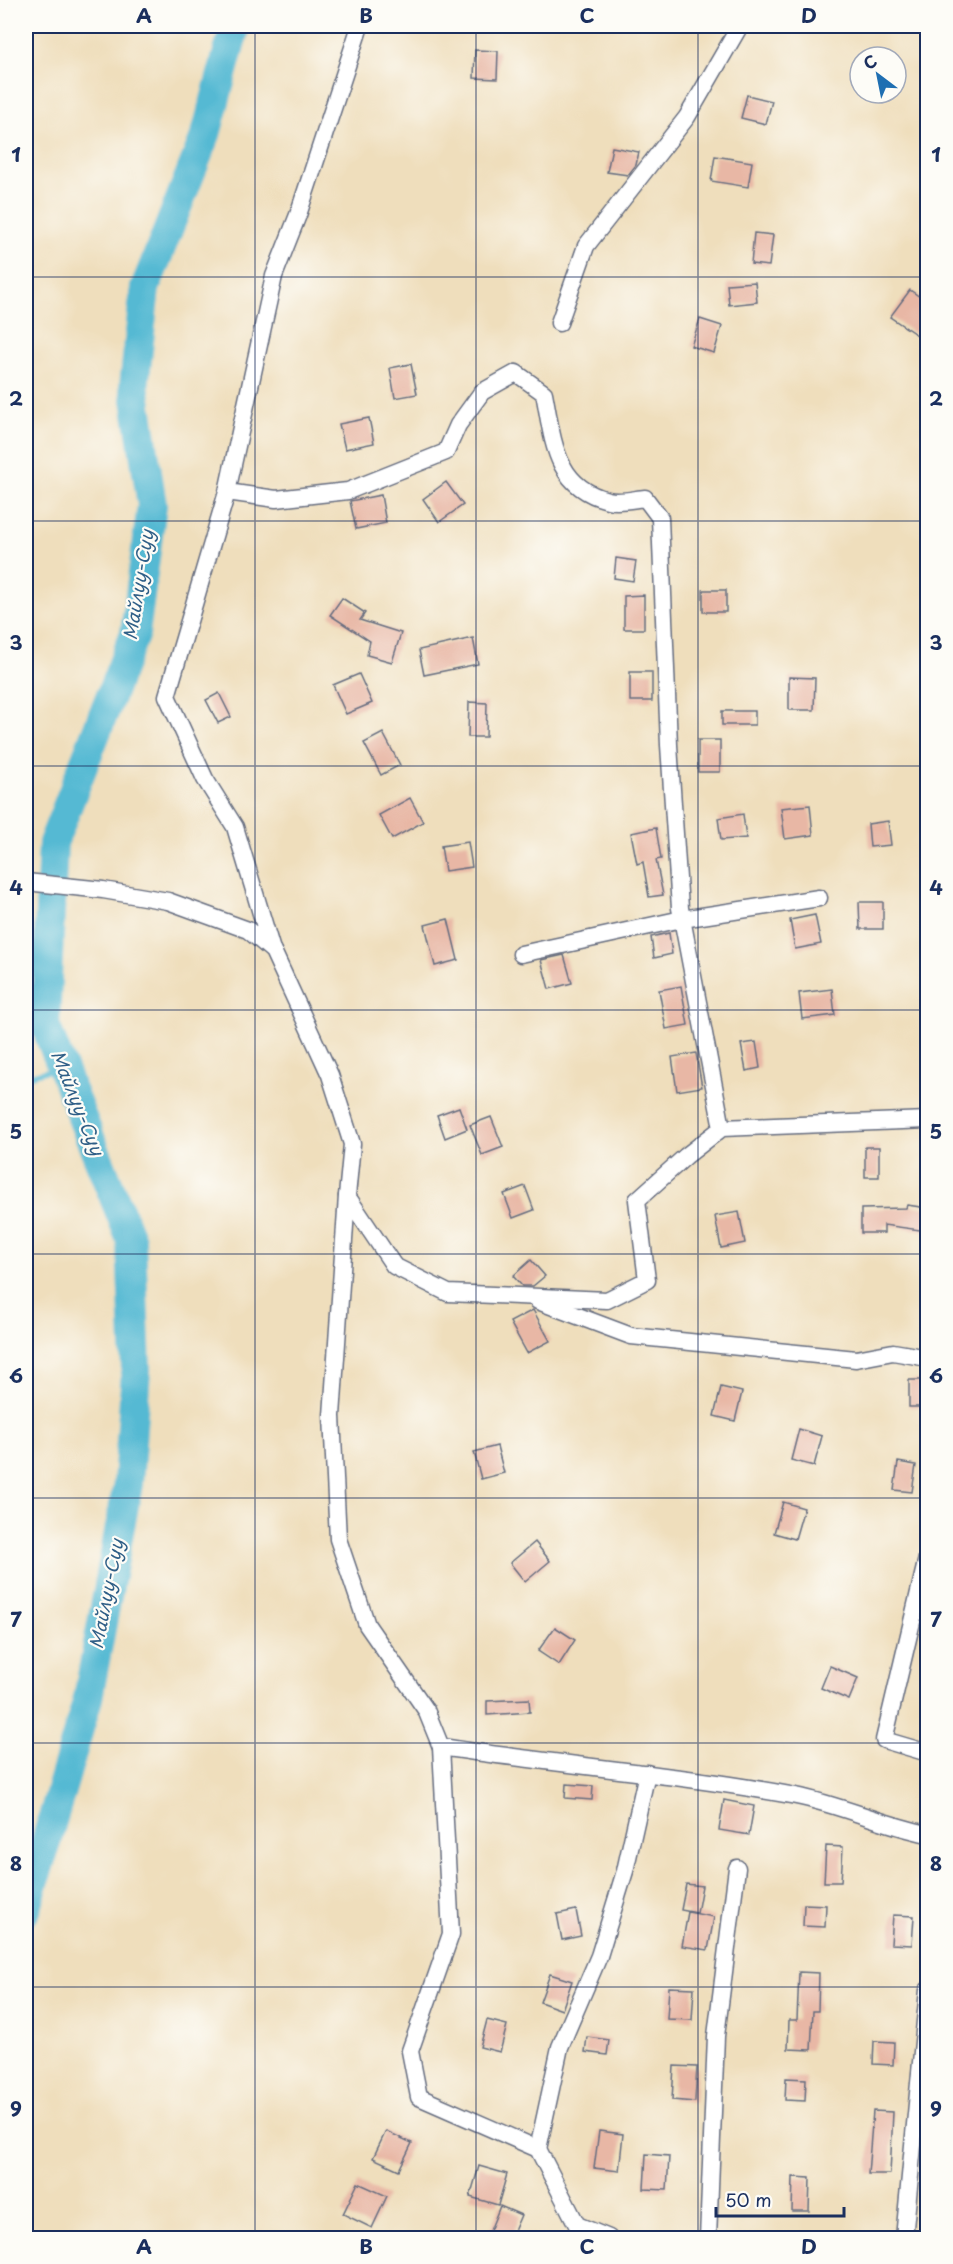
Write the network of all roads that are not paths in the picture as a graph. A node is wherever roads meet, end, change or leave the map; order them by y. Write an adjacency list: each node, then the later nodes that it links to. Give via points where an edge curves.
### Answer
1 (360, 26): 4 (street, via 274,276)
2 (738, 26): 3 (street, via 687,117 586,246)
3 (559, 323)
4 (227, 492): 7 (street, via 276,498 348,491 446,452 458,425 482,392 516,373 544,393 557,458 578,488 610,501 645,498 660,518 669,745); 8 (street, via 167,696 205,779 235,827)
5 (26, 882): 8 (street, via 168,901 248,930)
6 (819, 898): 7 (street)
7 (682, 919): 9 (street); 11 (street)
8 (273, 951): 12 (street, via 330,1075 349,1134 352,1144)
9 (521, 954)
10 (927, 1120): 11 (street)
11 (722, 1128): 13 (street, via 637,1200 647,1280 607,1300)
12 (347, 1196): 13 (street, via 394,1266 448,1293); 16 (street, via 332,1416 338,1539 367,1625 426,1710)
13 (523, 1296): 14 (street, via 631,1336 856,1359 892,1352)
14 (927, 1358)
15 (927, 1554): 17 (street, via 884,1740)
16 (441, 1747): 18 (street); 22 (street, via 451,1934 410,2051 419,2097)
17 (927, 1753)
18 (647, 1773): 19 (street, via 799,1797); 22 (street, via 625,1871 599,1956 560,2047)
19 (927, 1834)
20 (737, 1868): 25 (street, via 716,2036)
21 (927, 1990): 26 (street)
22 (538, 2150): 23 (street)
23 (576, 2232): 24 (street)
24 (609, 2238)
25 (708, 2238)
26 (904, 2238)

